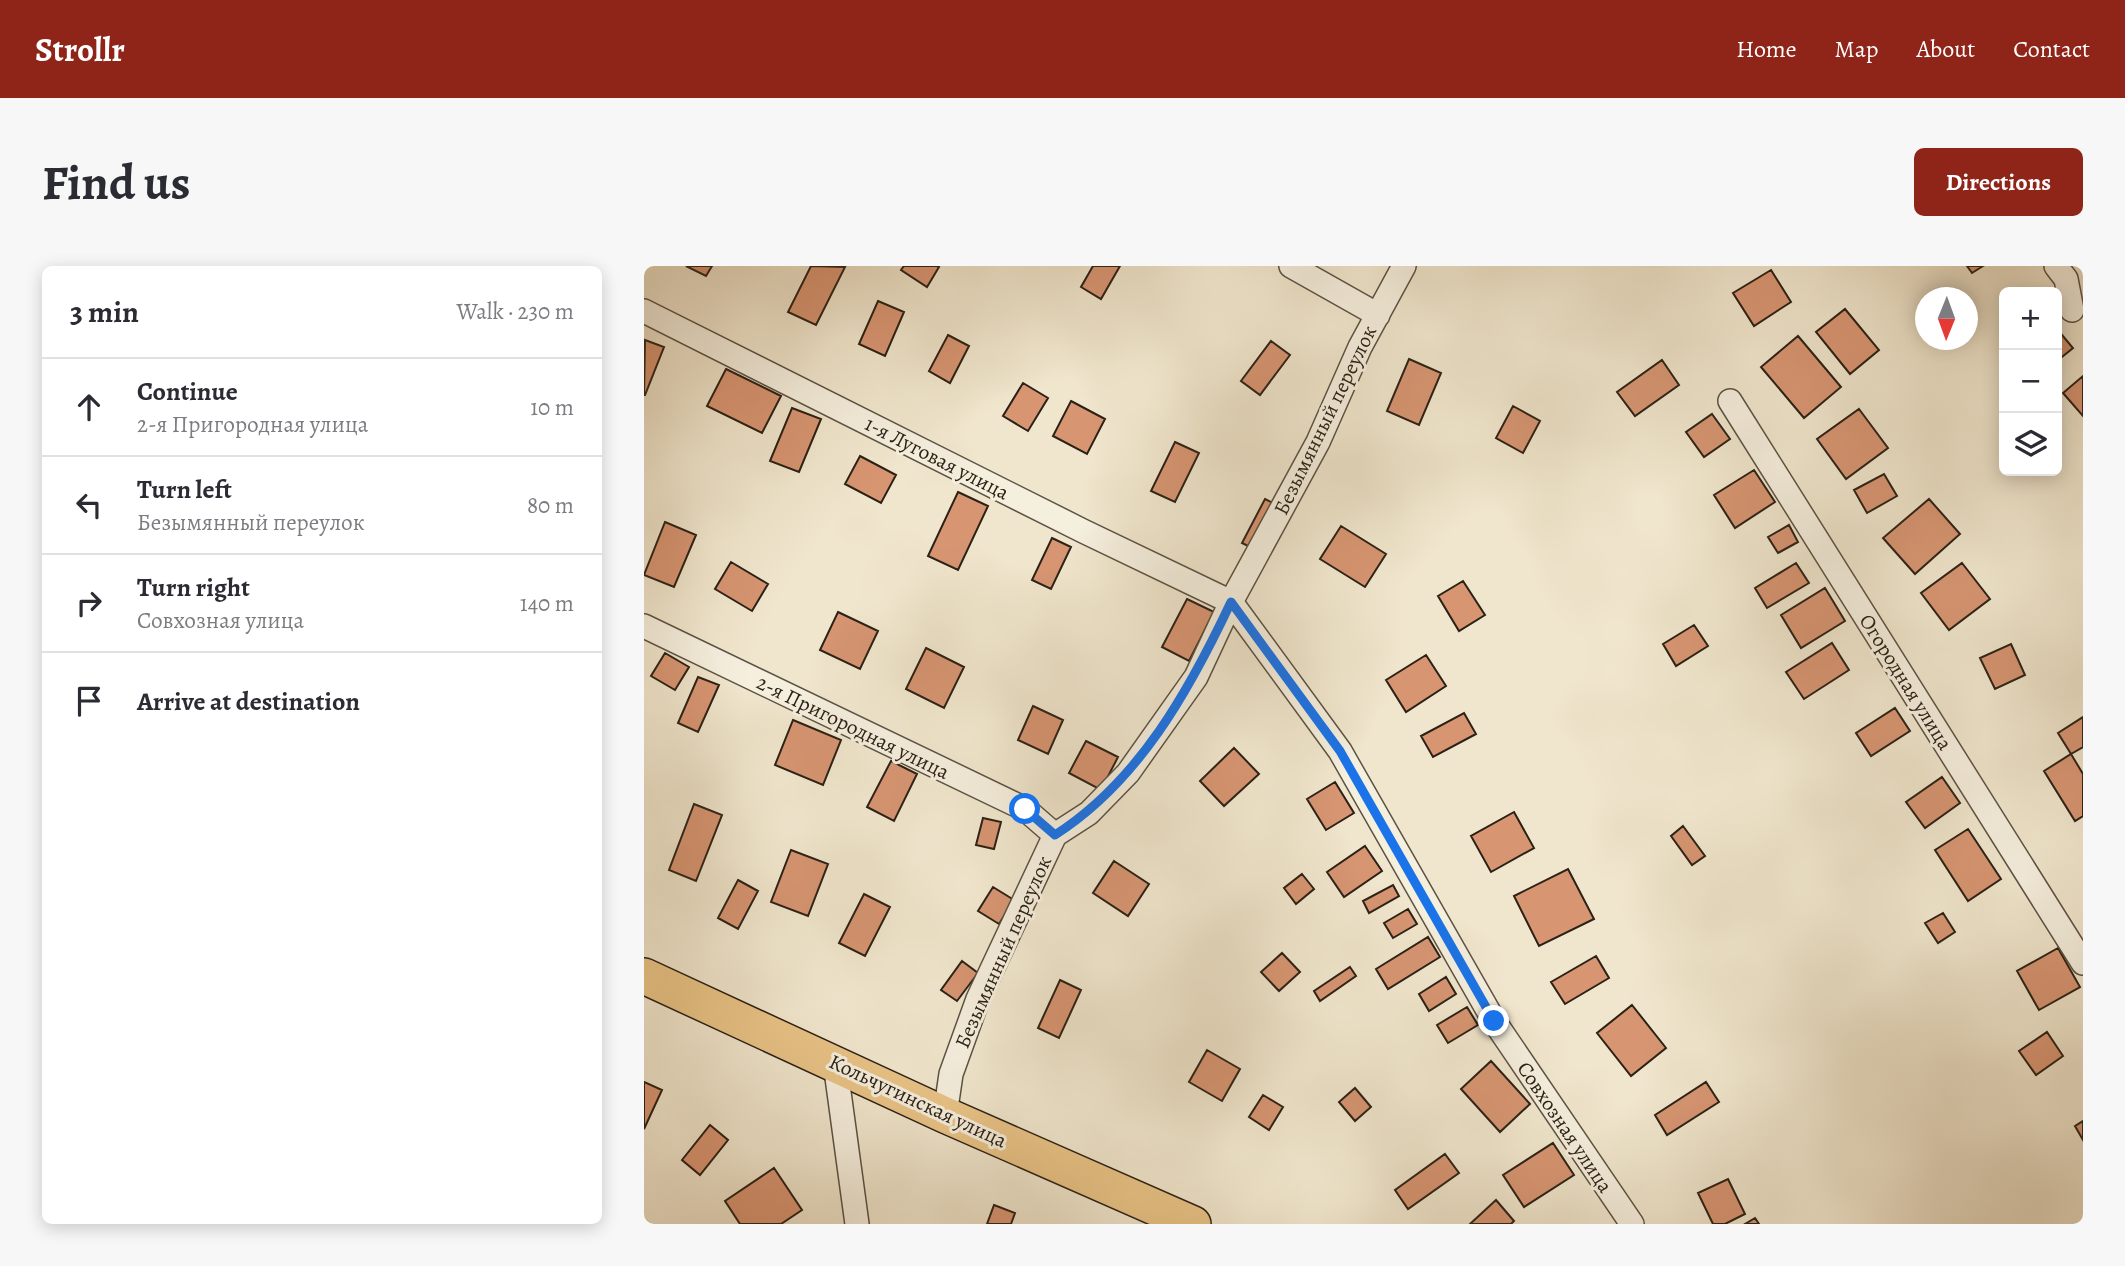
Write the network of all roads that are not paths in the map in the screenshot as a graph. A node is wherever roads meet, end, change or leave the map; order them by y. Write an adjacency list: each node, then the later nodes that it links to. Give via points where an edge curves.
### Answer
1 (1291, 266): 6 (street)
2 (1404, 266): 6 (street, Безымянный переулок)
3 (2056, 266): 5 (street, via 2066,279)
4 (644, 311): 8 (street, 1-я Луговая улица)
5 (2072, 311)
6 (1378, 315): 8 (street, Безымянный переулок, via 1318,442)
7 (1730, 401): 11 (street, Огородная улица)
8 (1231, 602): 10 (street, Безымянный переулок, via 1196,677 1128,773 1089,813); 17 (street, Совхозная улица, via 1340,751 1494,1021)
9 (644, 626): 10 (street, 2-я Пригородная улица, via 1025,809)
10 (1055, 835): 14 (street, Безымянный переулок, via 978,999 951,1074)
11 (2083, 963)
12 (644, 976): 13 (main road, Кольчугинская улица)
13 (835, 1063): 14 (main road, Кольчугинская улица); 15 (street)
14 (945, 1115): 16 (main road, Кольчугинская улица)
15 (857, 1224)
16 (1193, 1224)
17 (1632, 1224)

